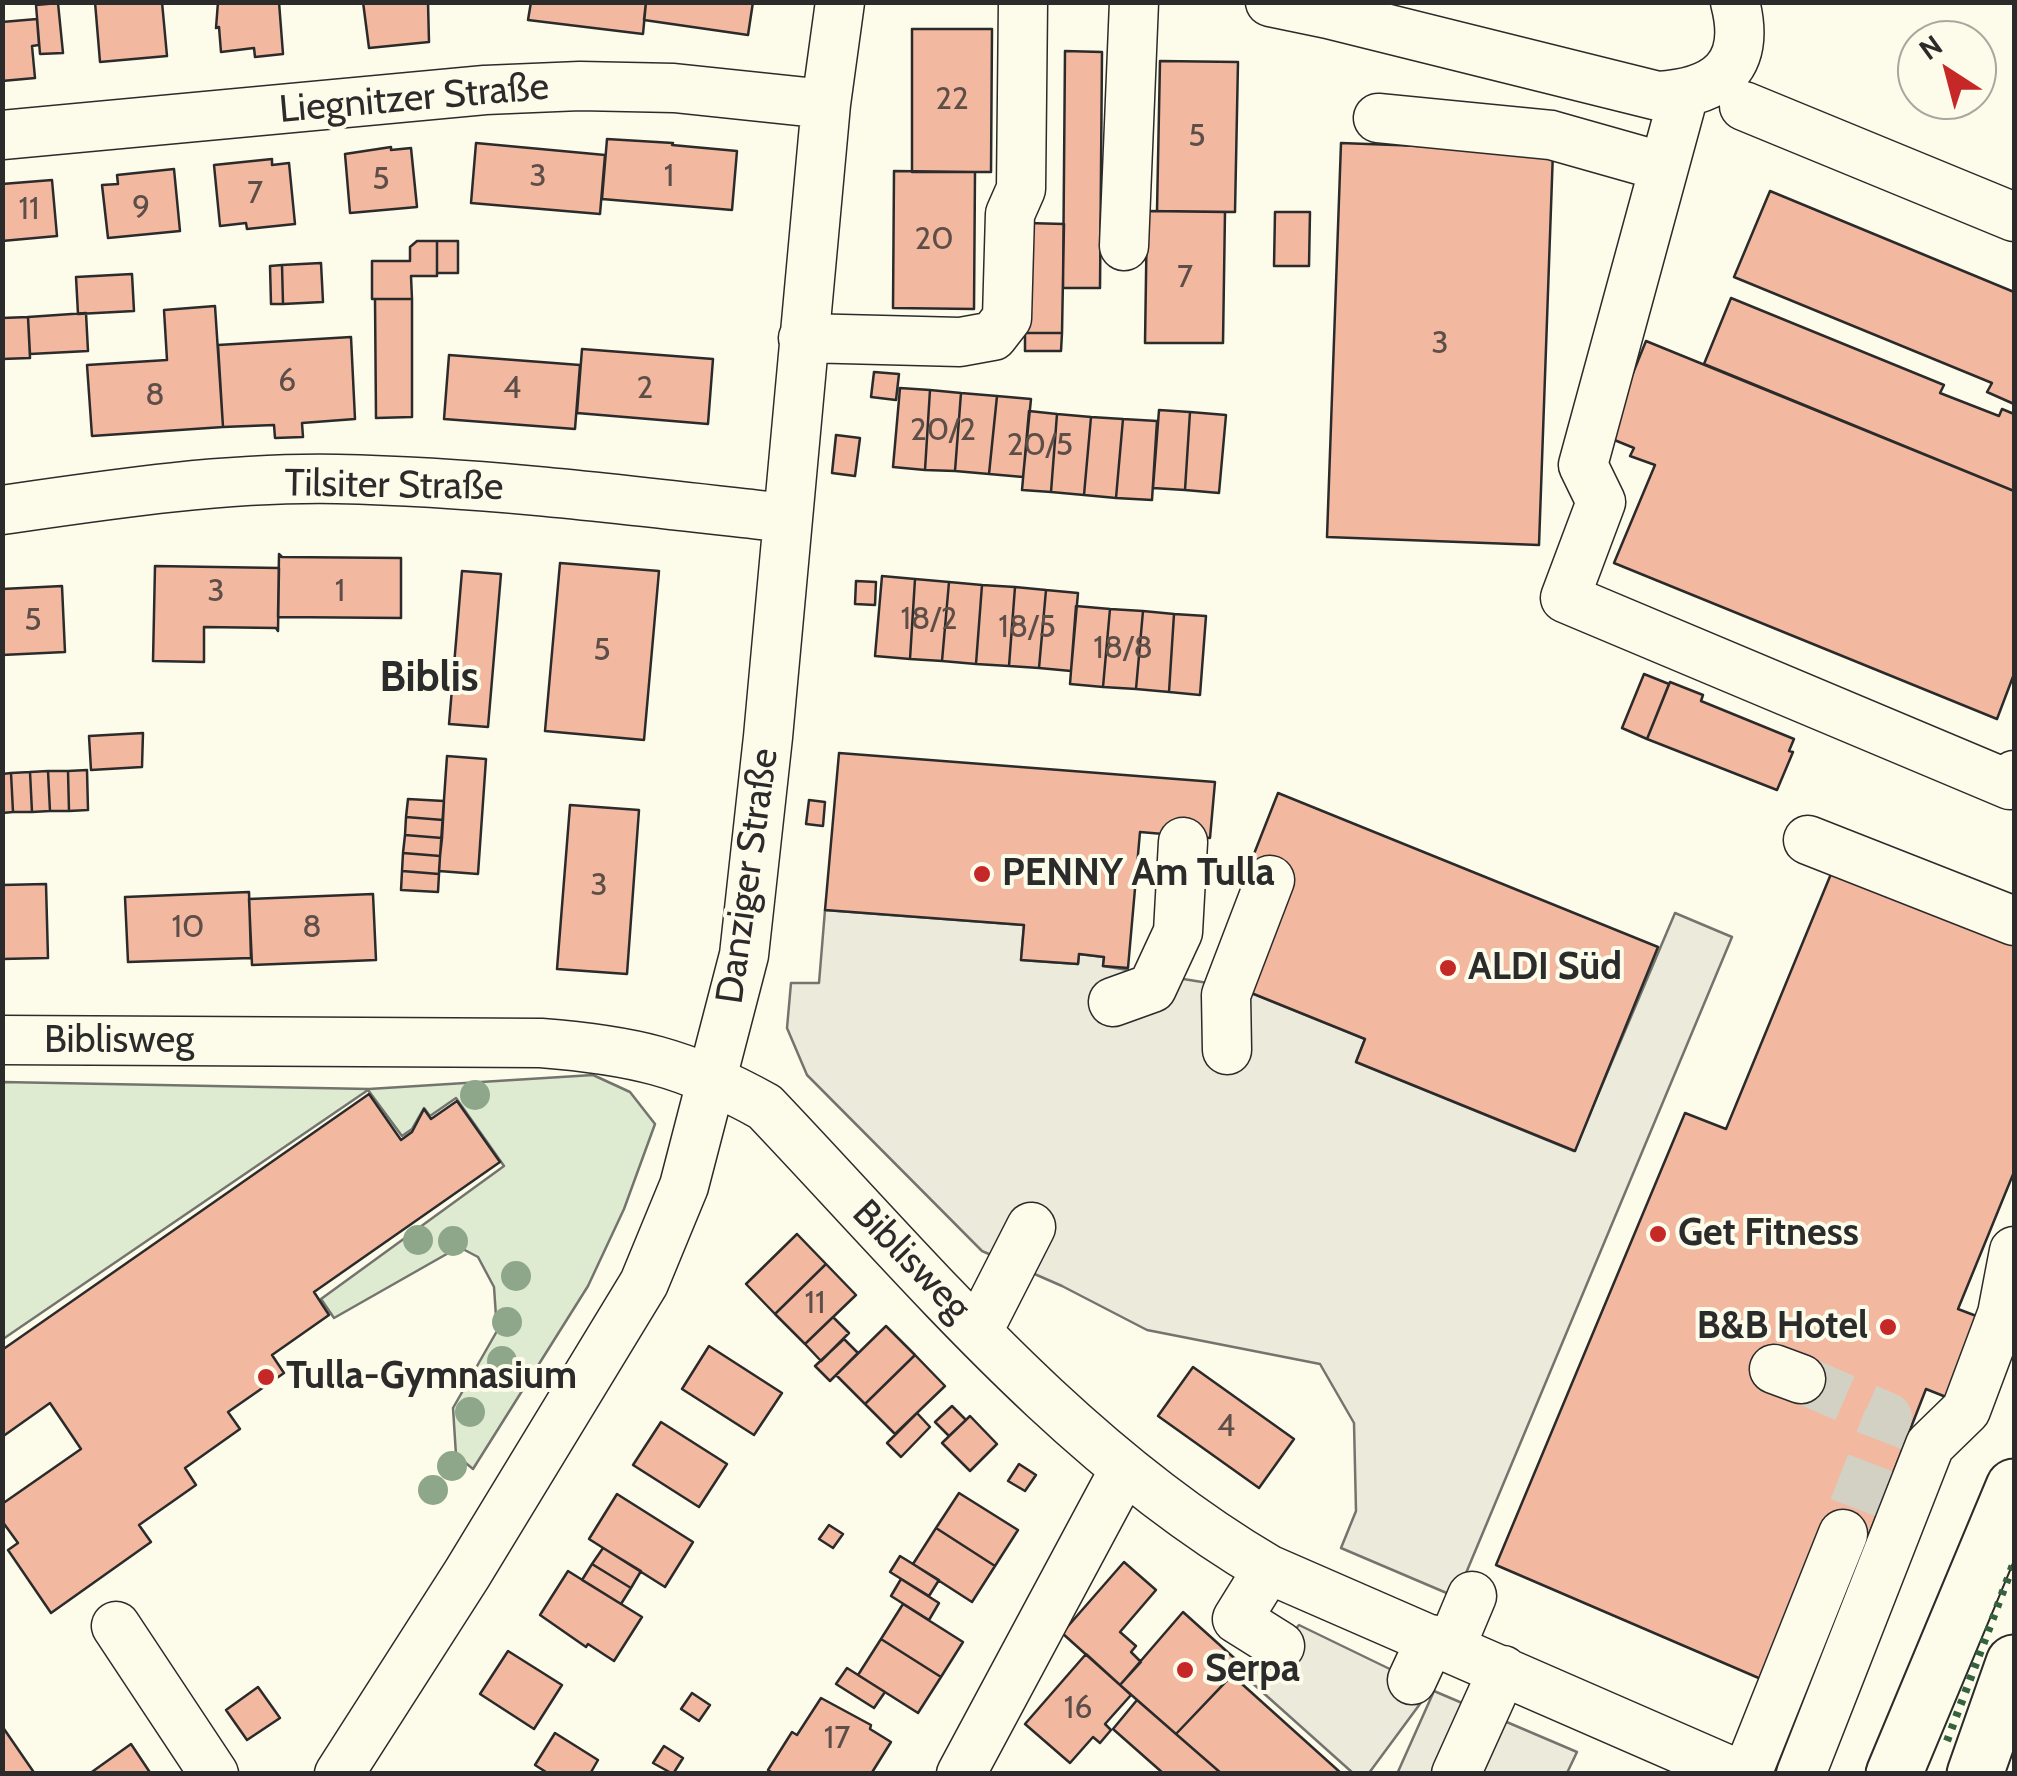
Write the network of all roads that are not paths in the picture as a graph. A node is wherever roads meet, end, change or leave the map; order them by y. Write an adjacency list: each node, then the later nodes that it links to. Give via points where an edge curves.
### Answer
1 (840, 2): 7 (street, Danziger Straße)
2 (1023, 2): 13 (street, via 1021,189 1010,214 1008,318 993,336 960,342)
3 (1134, 2): 12 (street)
4 (1270, 2): 6 (street, via 1633,92)
5 (1735, 2): 6 (street, via 1741,40)
6 (1717, 92): 10 (street); 11 (street)
7 (826, 104): 9 (street, Liegnitzer Straße, via 580,86); 13 (street, Danziger Straße)
8 (1378, 118): 10 (street, via 1551,135)
9 (2, 136)
10 (1664, 166): 16 (street, via 1583,465 1601,502 1565,598 2010,785)
11 (2014, 217)
12 (1124, 246)
13 (803, 338): 15 (street, Danziger Straße)
14 (2, 510): 15 (street, Tilsiter Straße, via 112,494 333,479 552,491)
15 (786, 518): 24 (street, Danziger Straße, via 744,954)
16 (2014, 775)
17 (1808, 840): 20 (street)
18 (1183, 842): 21 (street, via 1178,932 1152,988)
19 (1270, 880): 23 (street, via 1226,996)
20 (2014, 921)
21 (1113, 1002)
22 (2, 1040): 24 (street, Biblisweg, via 541,1044 606,1048)
23 (1227, 1050)
24 (713, 1078): 27 (street, Biblisweg, via 765,1107); 39 (street, Danziger Straße, via 684,1186 644,1283)
25 (1031, 1227): 27 (street)
26 (2014, 1251): 44 (street, via 2002,1314 1966,1410 1930,1445)
27 (978, 1331): 28 (street, Biblisweg)
28 (1124, 1470): 31 (street, Biblisweg, via 1214,1538); 40 (street)
29 (2014, 1487): 45 (main road)
30 (1842, 1534): 43 (street)
31 (1268, 1569): 34 (street, via 1237,1619); 35 (street, Biblisweg)
32 (1472, 1596): 35 (street)
33 (116, 1626): 38 (street)
34 (1280, 1646)
35 (1431, 1655): 37 (street, Biblisweg)
36 (2014, 1663): 46 (main road)
37 (1503, 1670): 41 (street); 42 (street, Biblisweg)
38 (214, 1774)
39 (339, 1774)
40 (960, 1774)
41 (1456, 1774)
42 (1738, 1774)
43 (1747, 1774)
44 (1802, 1774)
45 (1894, 1774)
46 (1975, 1774)

